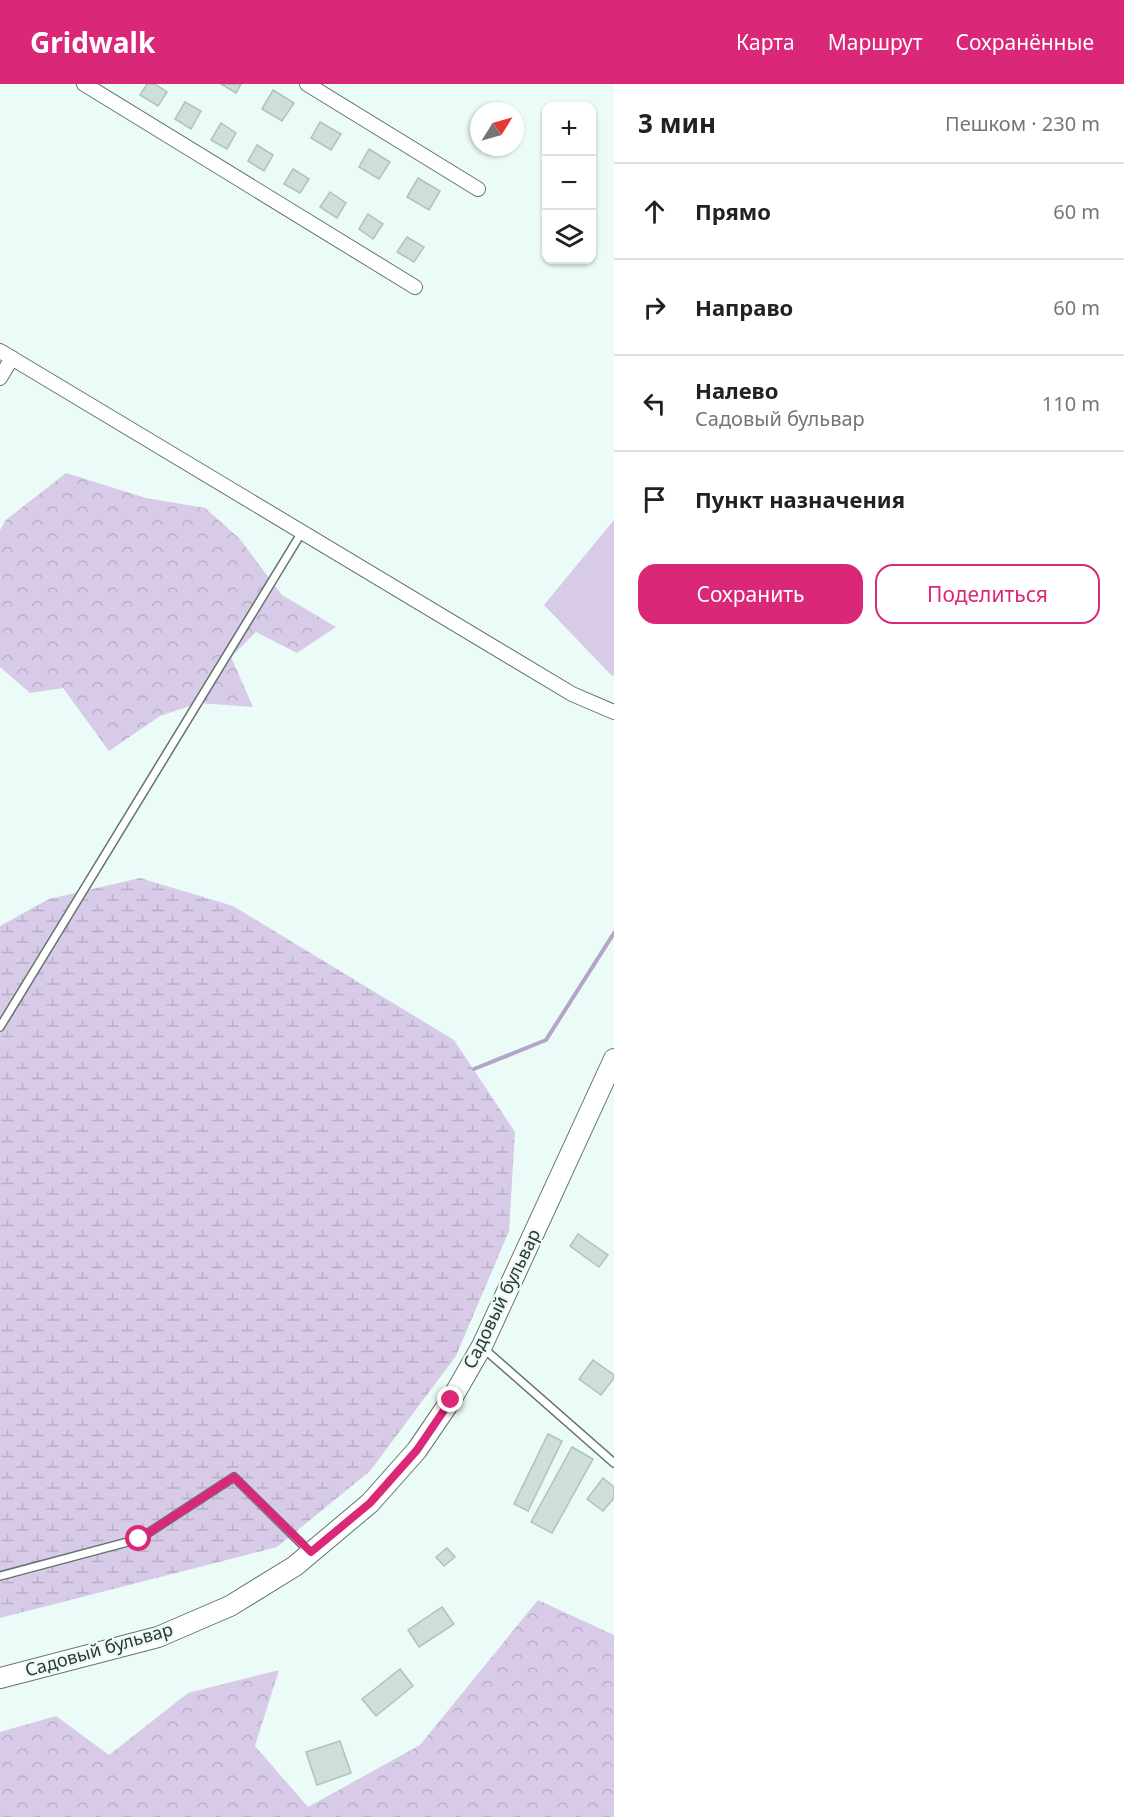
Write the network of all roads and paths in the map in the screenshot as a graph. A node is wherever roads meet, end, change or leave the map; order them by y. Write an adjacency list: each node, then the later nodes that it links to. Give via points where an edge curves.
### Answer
1 (84, 84): 4 (street)
2 (307, 84): 3 (street)
3 (478, 189)
4 (415, 287)
5 (6, 355): 6 (street); 7 (street)
6 (0, 378)
7 (302, 532): 8 (street, via 572,694); 9 (lane)
8 (614, 712)
9 (0, 1027)
10 (614, 1059): 11 (street, Садовый бульвар)
11 (482, 1346): 12 (lane); 13 (street, Садовый бульвар, via 417,1450 370,1503)
12 (614, 1463)
13 (311, 1552): 14 (lane, via 234,1477 139,1539); 15 (street, Садовый бульвар, via 230,1606 158,1637)
14 (0, 1576)
15 (0, 1678)

